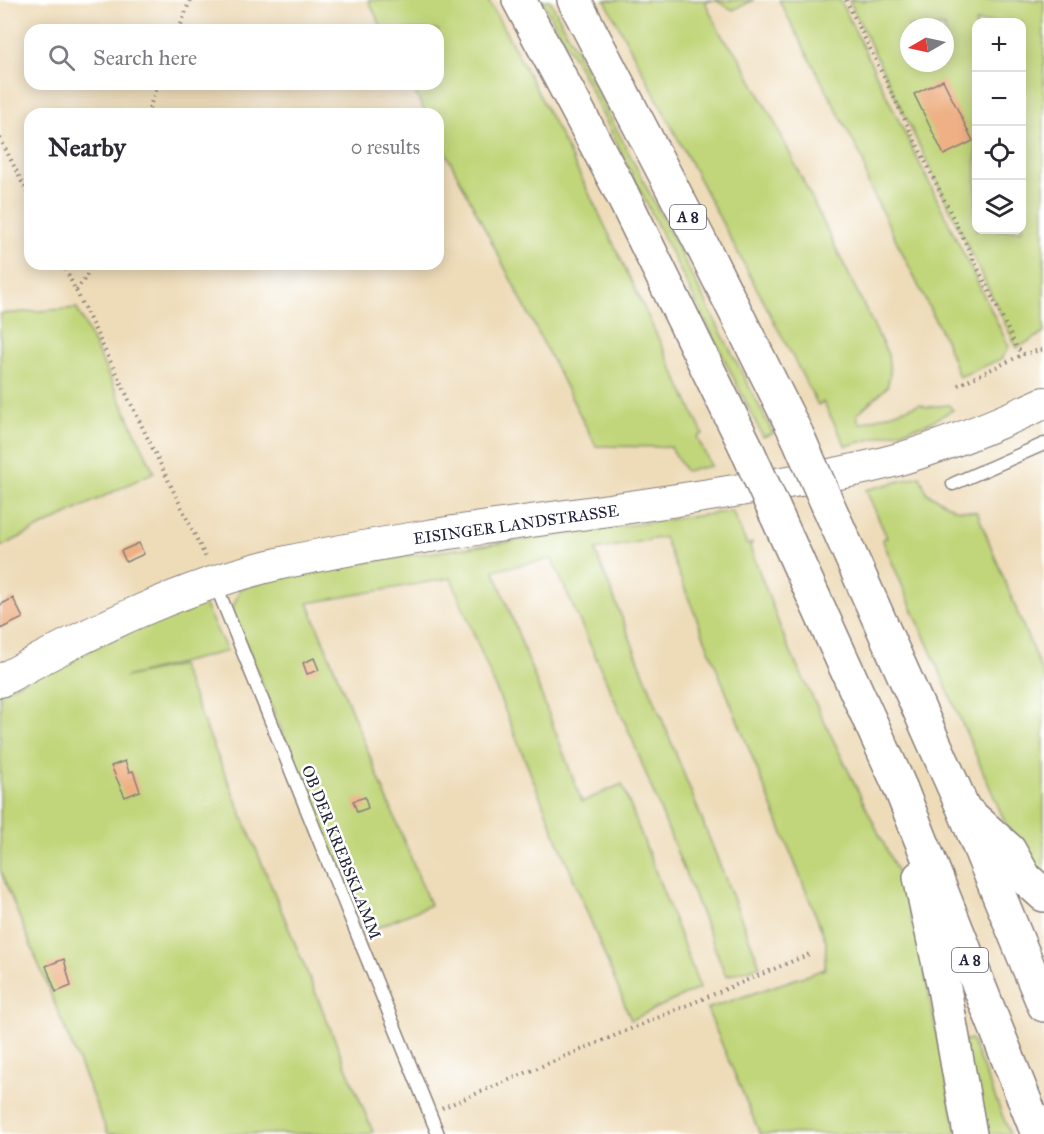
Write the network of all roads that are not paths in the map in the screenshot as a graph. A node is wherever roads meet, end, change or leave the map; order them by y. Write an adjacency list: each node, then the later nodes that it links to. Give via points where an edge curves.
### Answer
1 (519, 0): 8 (highway, A 8, bridge, via 617,184 745,445)
2 (574, 0): 9 (highway, A 8, bridge, via 797,435)
3 (1044, 403): 6 (main road, EISINGER LANDSTRASSE, via 966,437 859,469 345,551 279,564)
4 (1044, 444): 5 (lane)
5 (952, 484)
6 (215, 583): 7 (main road, EISINGER LANDSTRASSE, via 87,636); 12 (lane, OB DER KREBSKLAMM)
7 (0, 681)
8 (900, 787): 13 (highway, via 944,988); 14 (highway, A 8)
9 (964, 810): 10 (highway, via 1009,850 1025,878); 11 (highway, A 8)
10 (1044, 895)
11 (1044, 1005)
12 (438, 1134)
13 (970, 1134)
14 (1038, 1134)

